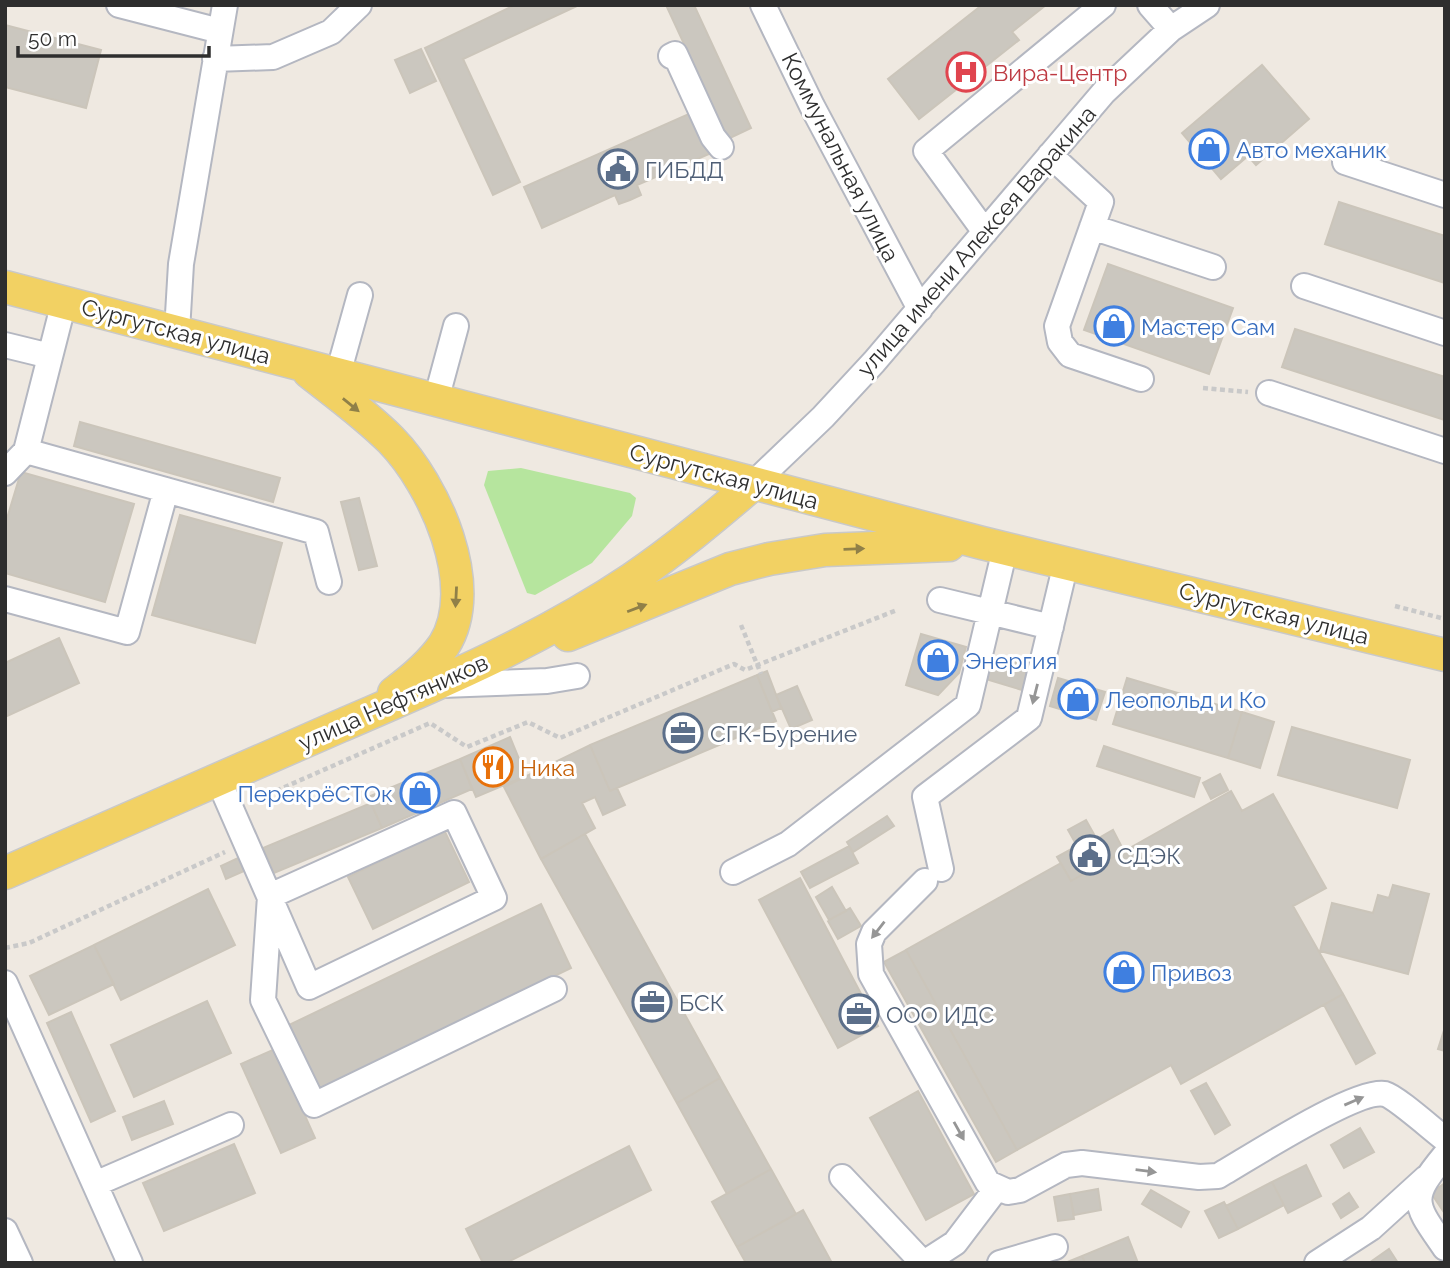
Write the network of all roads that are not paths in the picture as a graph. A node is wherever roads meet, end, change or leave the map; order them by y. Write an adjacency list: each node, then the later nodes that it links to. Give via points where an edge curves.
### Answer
1 (119, 5): 9 (street)
2 (225, 5): 9 (street)
3 (359, 5): 11 (street, via 331,32 273,57)
4 (763, 5): 23 (street, Коммунальная улица, via 851,197)
5 (1103, 5): 17 (street, via 926,151)
6 (1150, 5): 8 (street)
7 (1207, 5): 8 (street, улица имени Алексея Варакина)
8 (1171, 29): 13 (street, улица имени Алексея Варакина, via 1104,92)
9 (220, 31): 11 (street)
10 (671, 55): 12 (street, via 675,54)
11 (215, 59): 25 (street, via 181,264)
12 (721, 147)
13 (1050, 155): 16 (street, via 1101,202); 17 (street, улица имени Алексея Варакина)
14 (1345, 162): 15 (street)
15 (1445, 195)
16 (1092, 226): 18 (street); 31 (street, via 1058,326 1060,342 1070,355)
17 (985, 232): 23 (street, улица имени Алексея Варакина)
18 (1213, 267)
19 (5, 286): 22 (main road, Сургутская улица)
20 (1304, 286): 26 (street)
21 (360, 295): 30 (street)
22 (64, 302): 25 (main road, Сургутская улица); 28 (street)
23 (920, 309): 37 (street, улица имени Алексея Варакина, via 823,417)
24 (456, 326): 33 (street)
25 (177, 331): 29 (main road, Сургутская улица)
26 (1445, 332)
27 (5, 345): 28 (street)
28 (50, 356): 34 (street)
29 (297, 362): 30 (main road, Сургутская улица); 49 (main road, one-way to 49, via 383,433 414,468 434,502 452,553 455,614 444,644 418,676)
30 (338, 374): 33 (main road, Сургутская улица)
31 (1142, 379)
32 (1269, 393): 35 (street)
33 (436, 400): 37 (main road, Сургутская улица)
34 (26, 451): 36 (street); 38 (street)
35 (1445, 451)
36 (5, 473)
37 (753, 484): 39 (main road, Сургутская улица); 48 (main road, улица Нефтяников, via 631,580)
38 (166, 490): 41 (street, via 316,532); 42 (street, via 127,632)
39 (994, 546): 40 (main road, Сургутская улица); 44 (street); 48 (main road, one-way to 39, via 730,569 769,559 825,550)
40 (1066, 563): 45 (street); 46 (main road, Сургутская улица)
41 (330, 582)
42 (5, 599)
43 (940, 600): 44 (street)
44 (990, 612): 45 (street); 51 (street, via 968,705 788,844)
45 (1051, 627): 62 (street, one-way to 62, via 1029,718 925,797 933,875 874,932 869,944 871,974 988,1183)
46 (1445, 655)
47 (577, 676): 48 (street)
48 (436, 686): 49 (main road, улица Нефтяников)
49 (362, 716): 50 (main road, улица Нефтяников)
50 (218, 779): 52 (main road, улица Нефтяников); 53 (street)
51 (733, 872)
52 (5, 873)
53 (270, 896): 53 (street, via 309,987 494,898 454,813); 55 (street, via 263,1000 314,1105)
54 (5, 983): 61 (street)
55 (554, 989)
56 (231, 1125): 61 (street)
57 (1445, 1139): 62 (street, one-way to 57, via 1020,1190 1066,1165 1082,1163 1217,1176 1340,1106 1372,1094 1387,1094)
58 (1445, 1156): 60 (street)
59 (842, 1177): 66 (street)
60 (1426, 1178): 65 (street, via 1418,1201 1420,1212); 70 (street, via 1371,1228)
61 (95, 1184): 68 (street)
62 (996, 1189): 66 (street, via 955,1243)
63 (5, 1231): 67 (street)
64 (1055, 1247): 69 (street)
65 (1445, 1248)
66 (929, 1262)
67 (20, 1263)
68 (130, 1263)
69 (1000, 1263)
70 (1317, 1263)

